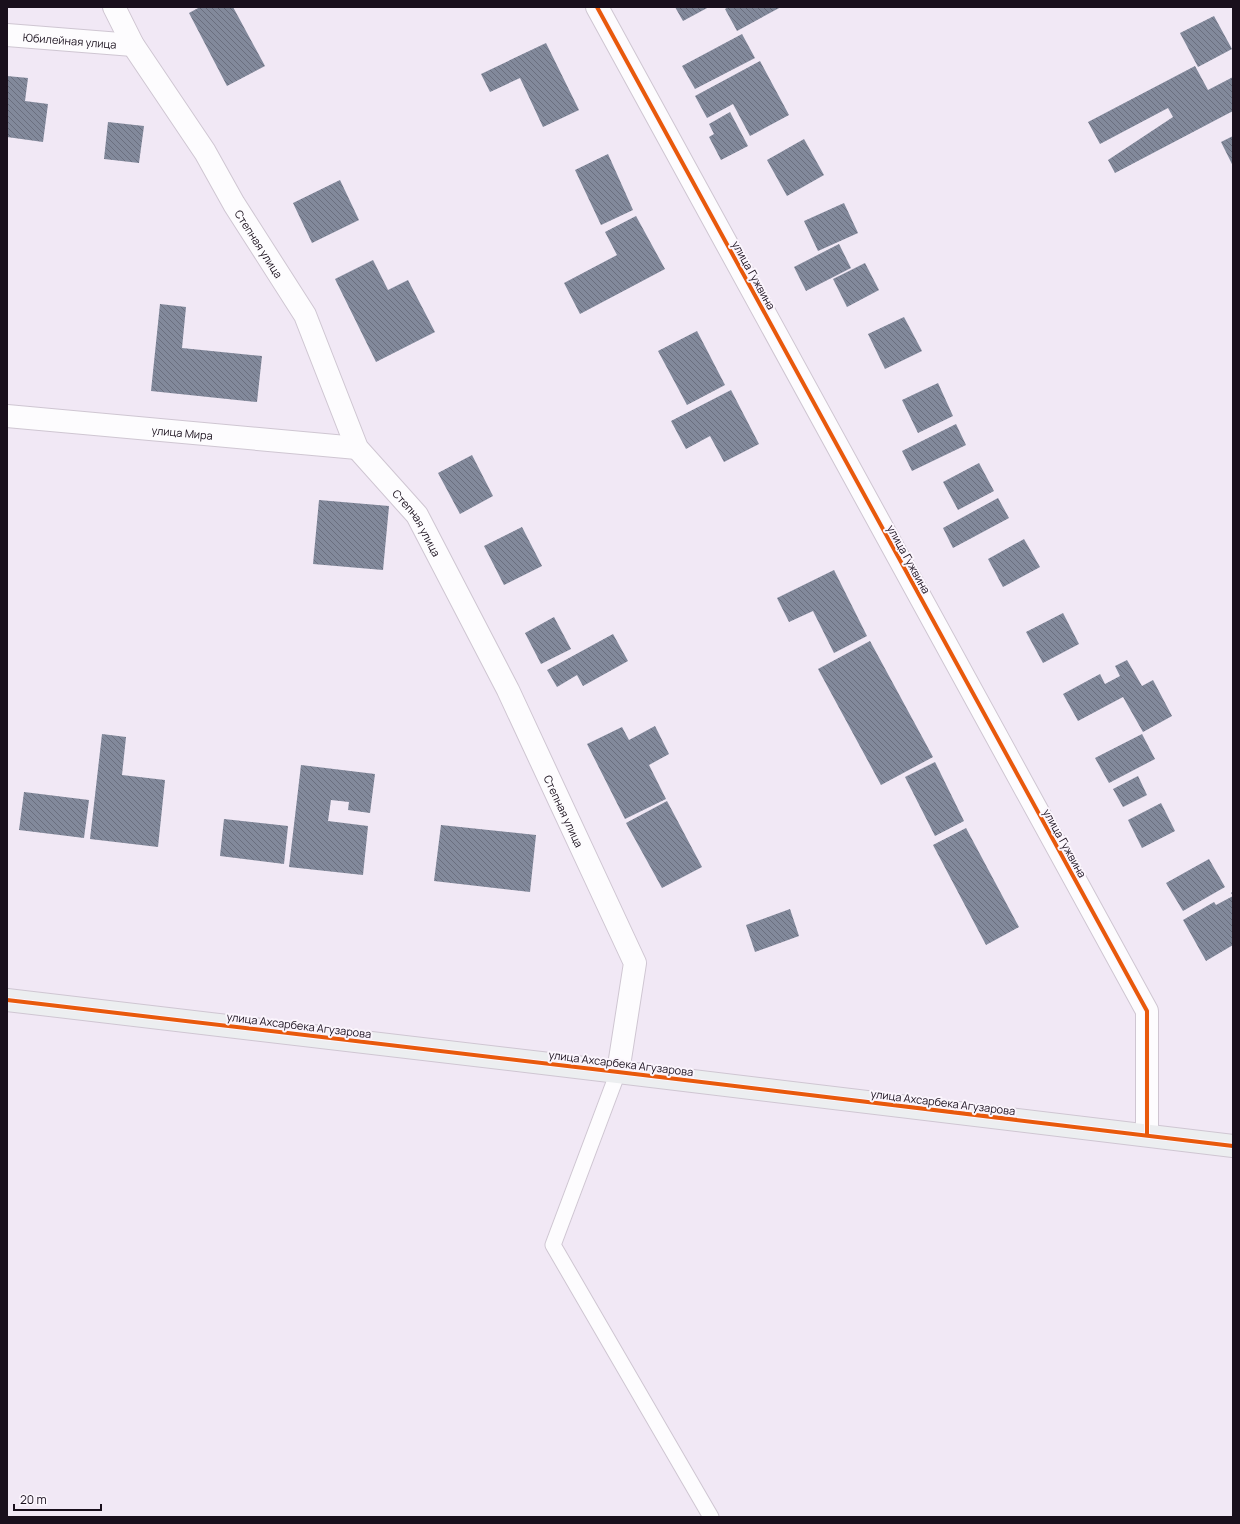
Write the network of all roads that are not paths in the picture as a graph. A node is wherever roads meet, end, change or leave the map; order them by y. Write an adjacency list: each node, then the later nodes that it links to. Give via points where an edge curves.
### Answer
1 (114, 7): 4 (street, Степная улица)
2 (597, 7): 9 (street, улица Гужвина, via 1146,1011)
3 (7, 35): 4 (street, Юбилейная улица)
4 (133, 45): 6 (street, Степная улица, via 205,152 234,204 305,315)
5 (7, 416): 6 (street, улица Мира)
6 (357, 448): 8 (street, Степная улица, via 417,515 508,690 635,963)
7 (7, 1000): 8 (street, улица Ахсарбека Агузарова)
8 (618, 1072): 9 (street, улица Ахсарбека Агузарова); 11 (lane, via 552,1245)
9 (1147, 1135): 10 (street, улица Ахсарбека Агузарова)
10 (1233, 1146)
11 (711, 1517)

